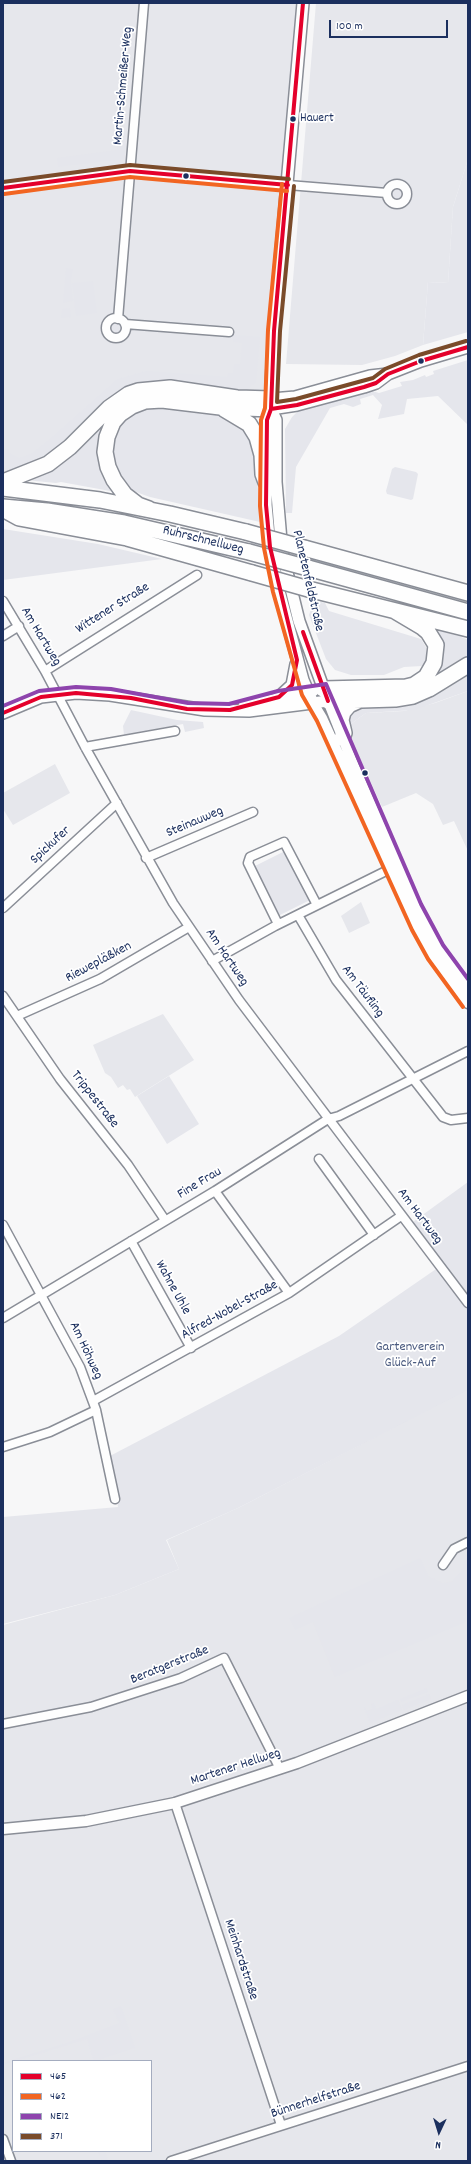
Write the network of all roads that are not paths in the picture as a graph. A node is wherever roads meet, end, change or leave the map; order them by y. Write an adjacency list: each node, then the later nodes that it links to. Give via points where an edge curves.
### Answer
1 (144, 3): 3 (street, Martin-Schmeißer-Weg)
2 (303, 3): 4 (main road)
3 (130, 171): 4 (street); 5 (street); 7 (street, Martin-Schmeißer-Weg)
4 (288, 185): 6 (street); 11 (main road, via 274,332)
5 (3, 188)
6 (387, 193)
7 (118, 319): 8 (street); 8 (street, via 111,320 107,326 107,332 111,337 122,336 126,331)
8 (125, 324): 9 (street)
9 (229, 332)
10 (468, 347): 11 (main road, via 428,358 364,387 297,405)
11 (272, 404): 12 (highway); 13 (highway, via 170,388 138,390 109,408 70,447 48,464); 14 (main road, Planetenfeldstraße, via 267,420); 32 (main road, Planetenfeldstraße, via 276,420 277,488 282,552)
12 (220, 407): 14 (highway, via 243,419 253,430 260,444); 17 (highway, via 162,400 145,401 132,406 113,422 106,444 108,467 125,495 138,505)
13 (3, 482)
14 (266, 482): 26 (main road, Planetenfeldstraße, via 270,547)
15 (3, 488): 17 (highway, Ruhrschnellweg)
16 (3, 508): 21 (highway, bridge, via 19,518 127,538); 22 (highway, Ruhrschnellweg, bridge, via 47,511 124,523 249,552)
17 (149, 509): 19 (highway, Ruhrschnellweg, bridge, via 246,532)
18 (197, 574): 28 (street, Wittener Straße)
19 (468, 593)
20 (3, 601): 23 (street, Am Hartweg)
21 (395, 611): 24 (highway); 32 (highway, via 422,627 436,645 434,663 426,677 406,687)
22 (468, 612)
23 (19, 626): 25 (street); 28 (street, Am Hartweg)
24 (468, 629)
25 (3, 636)
26 (297, 660): 29 (main road, Planetenfeldstraße); 31 (main road, via 292,685)
27 (468, 665): 33 (highway, via 413,696)
28 (45, 670): 30 (street, Am Hartweg)
29 (307, 692): 31 (main road); 32 (main road); 32 (main road, Planetenfeldstraße)
30 (58, 695): 34 (main road, via 110,695 187,709); 35 (main road, via 40,697); 38 (street, Am Hartweg)
31 (279, 697): 34 (main road)
32 (321, 698): 33 (highway); 34 (main road, via 249,711); 37 (street, Planetenfeldstraße); 42 (street, Planetenfeldstraße, via 322,718)
33 (366, 699): 37 (highway, via 349,705 344,712 341,720 344,733)
34 (230, 710)
35 (3, 713)
36 (175, 731): 38 (street)
37 (342, 738): 49 (street, Planetenfeldstraße, via 425,924 438,948)
38 (85, 747): 39 (street, Am Hartweg)
39 (117, 803): 41 (street, Am Hartweg); 44 (street, Spickufer)
40 (254, 812): 41 (street, Steinauweg)
41 (146, 858): 47 (street, Am Hartweg)
42 (390, 869): 43 (street); 51 (street, Planetenfeldstraße, via 424,942)
43 (316, 905): 45 (street); 46 (street, via 284,842 250,856 248,863)
44 (3, 908)
45 (298, 915): 46 (street); 54 (street, Am Täufling, via 336,980)
46 (278, 924): 48 (street)
47 (189, 927): 48 (street, Am Hartweg); 52 (street, Riewepläßken, via 100,979)
48 (212, 961): 56 (street, Am Hartweg)
49 (468, 989)
50 (3, 996): 52 (street, Trippestraße)
51 (468, 1003)
52 (17, 1016): 60 (street, Trippestraße, via 60,1079 128,1165)
53 (468, 1051): 54 (street, Fine Frau)
54 (414, 1078): 55 (street, via 443,1117 451,1120); 56 (street, Fine Frau)
55 (468, 1118)
56 (328, 1120): 58 (street, Fine Frau); 59 (street, Am Hartweg)
57 (319, 1159): 62 (street)
58 (215, 1191): 60 (street, Fine Frau); 64 (street)
59 (401, 1216): 62 (street, Alfred-Nobel-Straße); 66 (street, Am Hartweg)
60 (165, 1220): 63 (street, Fine Frau)
61 (3, 1225): 65 (street, Am Höhweg)
62 (374, 1235): 64 (street, Alfred-Nobel-Straße)
63 (131, 1242): 65 (street, Fine Frau); 68 (street, Wahne Uhle)
64 (289, 1293): 68 (street, Alfred-Nobel-Straße)
65 (42, 1295): 67 (street, Fine Frau); 69 (street, Am Höhweg, via 80,1367)
66 (468, 1303)
67 (3, 1318)
68 (191, 1348): 69 (street, Alfred-Nobel-Straße)
69 (93, 1401): 70 (street, Am Höhweg)
70 (96, 1410): 71 (street, via 50,1432); 72 (street, Am Höhweg)
71 (3, 1448)
72 (115, 1499)
73 (468, 1542): 74 (street, via 454,1549)
74 (442, 1565)
75 (468, 1696): 77 (street, Martener Hellweg)
76 (3, 1724): 77 (street, Beratgerstraße, via 91,1707 181,1678 224,1658)
77 (280, 1769): 78 (street, Martener Hellweg)
78 (175, 1803): 79 (street, Martener Hellweg, via 86,1821); 81 (street, Meinhardstraße)
79 (3, 1829)
80 (468, 2066): 81 (street, Bünnerhelfstraße)
81 (281, 2125): 84 (street, Bünnerhelfstraße)
82 (3, 2140): 83 (street)
83 (11, 2161)
84 (171, 2161)

